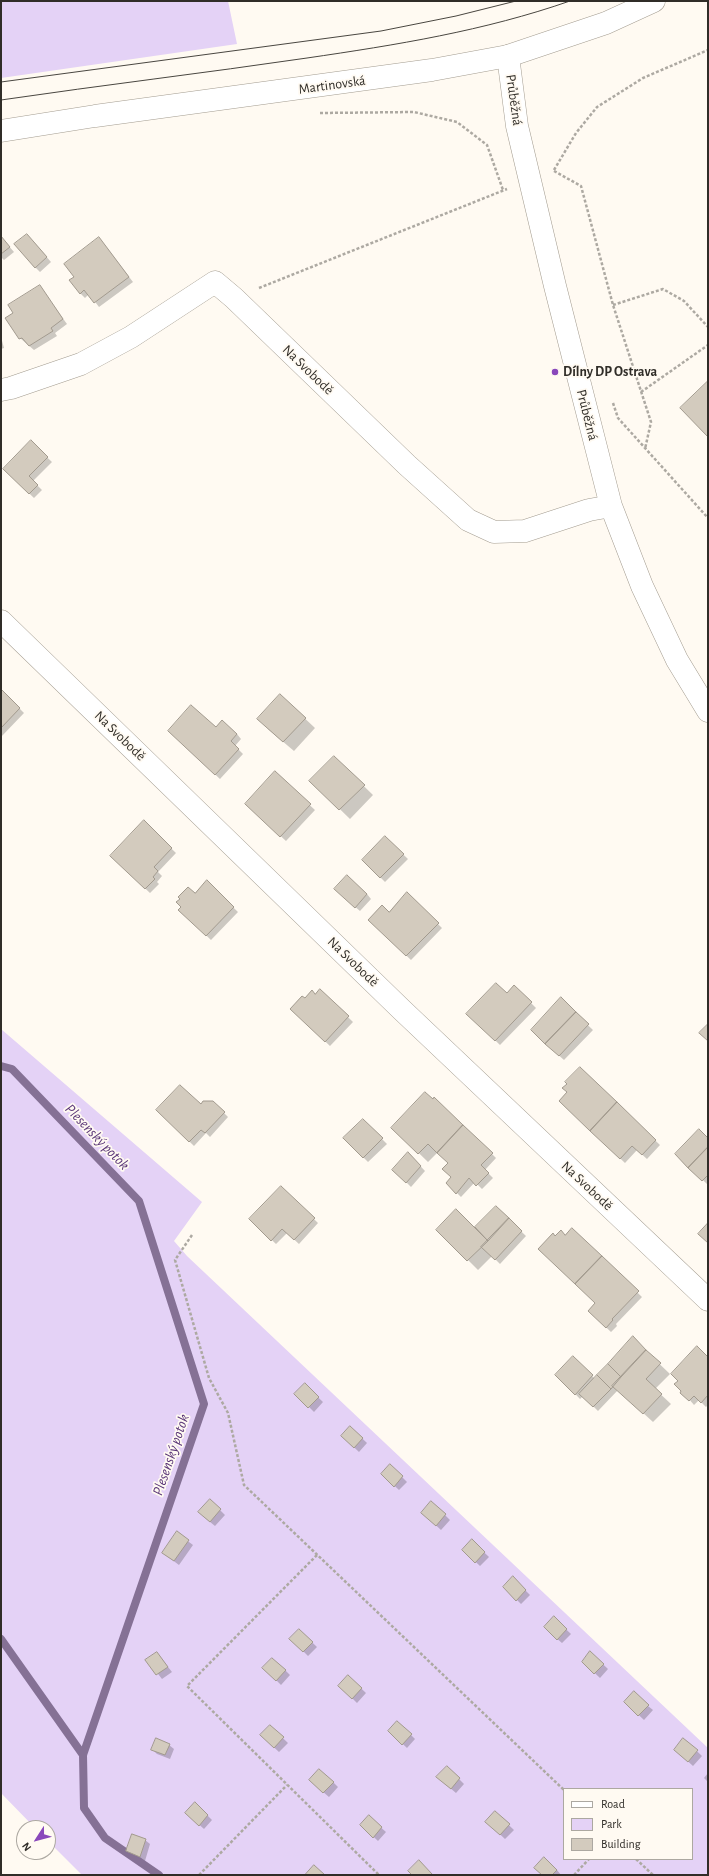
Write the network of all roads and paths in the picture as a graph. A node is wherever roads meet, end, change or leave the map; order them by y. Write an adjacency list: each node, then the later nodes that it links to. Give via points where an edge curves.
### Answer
1 (654, 1): 3 (street, Martinovská, via 606,23)
2 (708, 50): 6 (path, via 643,78 597,107 576,133)
3 (508, 56): 5 (street, Martinovská, via 432,70); 16 (street, Průběžná, via 517,126)
4 (316, 113): 8 (path, via 414,112 457,122 487,145 503,190)
5 (1, 131)
6 (554, 170): 7 (path); 9 (path, via 581,186)
7 (556, 178)
8 (234, 298): 12 (street, Na Svobodě, via 215,282 131,337 82,364); 16 (street, Na Svobodě, via 407,465 468,520 494,532 525,531 589,510)
9 (613, 305): 10 (path, via 663,289 684,301); 13 (path)
10 (708, 327)
11 (708, 344): 13 (path)
12 (1, 390)
13 (641, 392): 15 (path, via 651,422)
14 (612, 401): 15 (path, via 618,418)
15 (645, 449): 17 (path)
16 (611, 506): 19 (street, Průběžná, via 642,586 677,660)
17 (708, 518)
18 (1, 621): 21 (street, Na Svobodě, via 402,1010)
19 (708, 711)
20 (192, 1235): 22 (path, via 174,1260 209,1378 228,1413 244,1485)
21 (708, 1300)
22 (318, 1555): 23 (path, via 187,1686); 24 (path)
23 (287, 1785): 27 (path); 28 (path)
24 (563, 1789)
25 (588, 1860): 29 (path)
26 (637, 1860): 30 (path)
27 (199, 1875)
28 (379, 1875)
29 (574, 1875)
30 (653, 1875)

